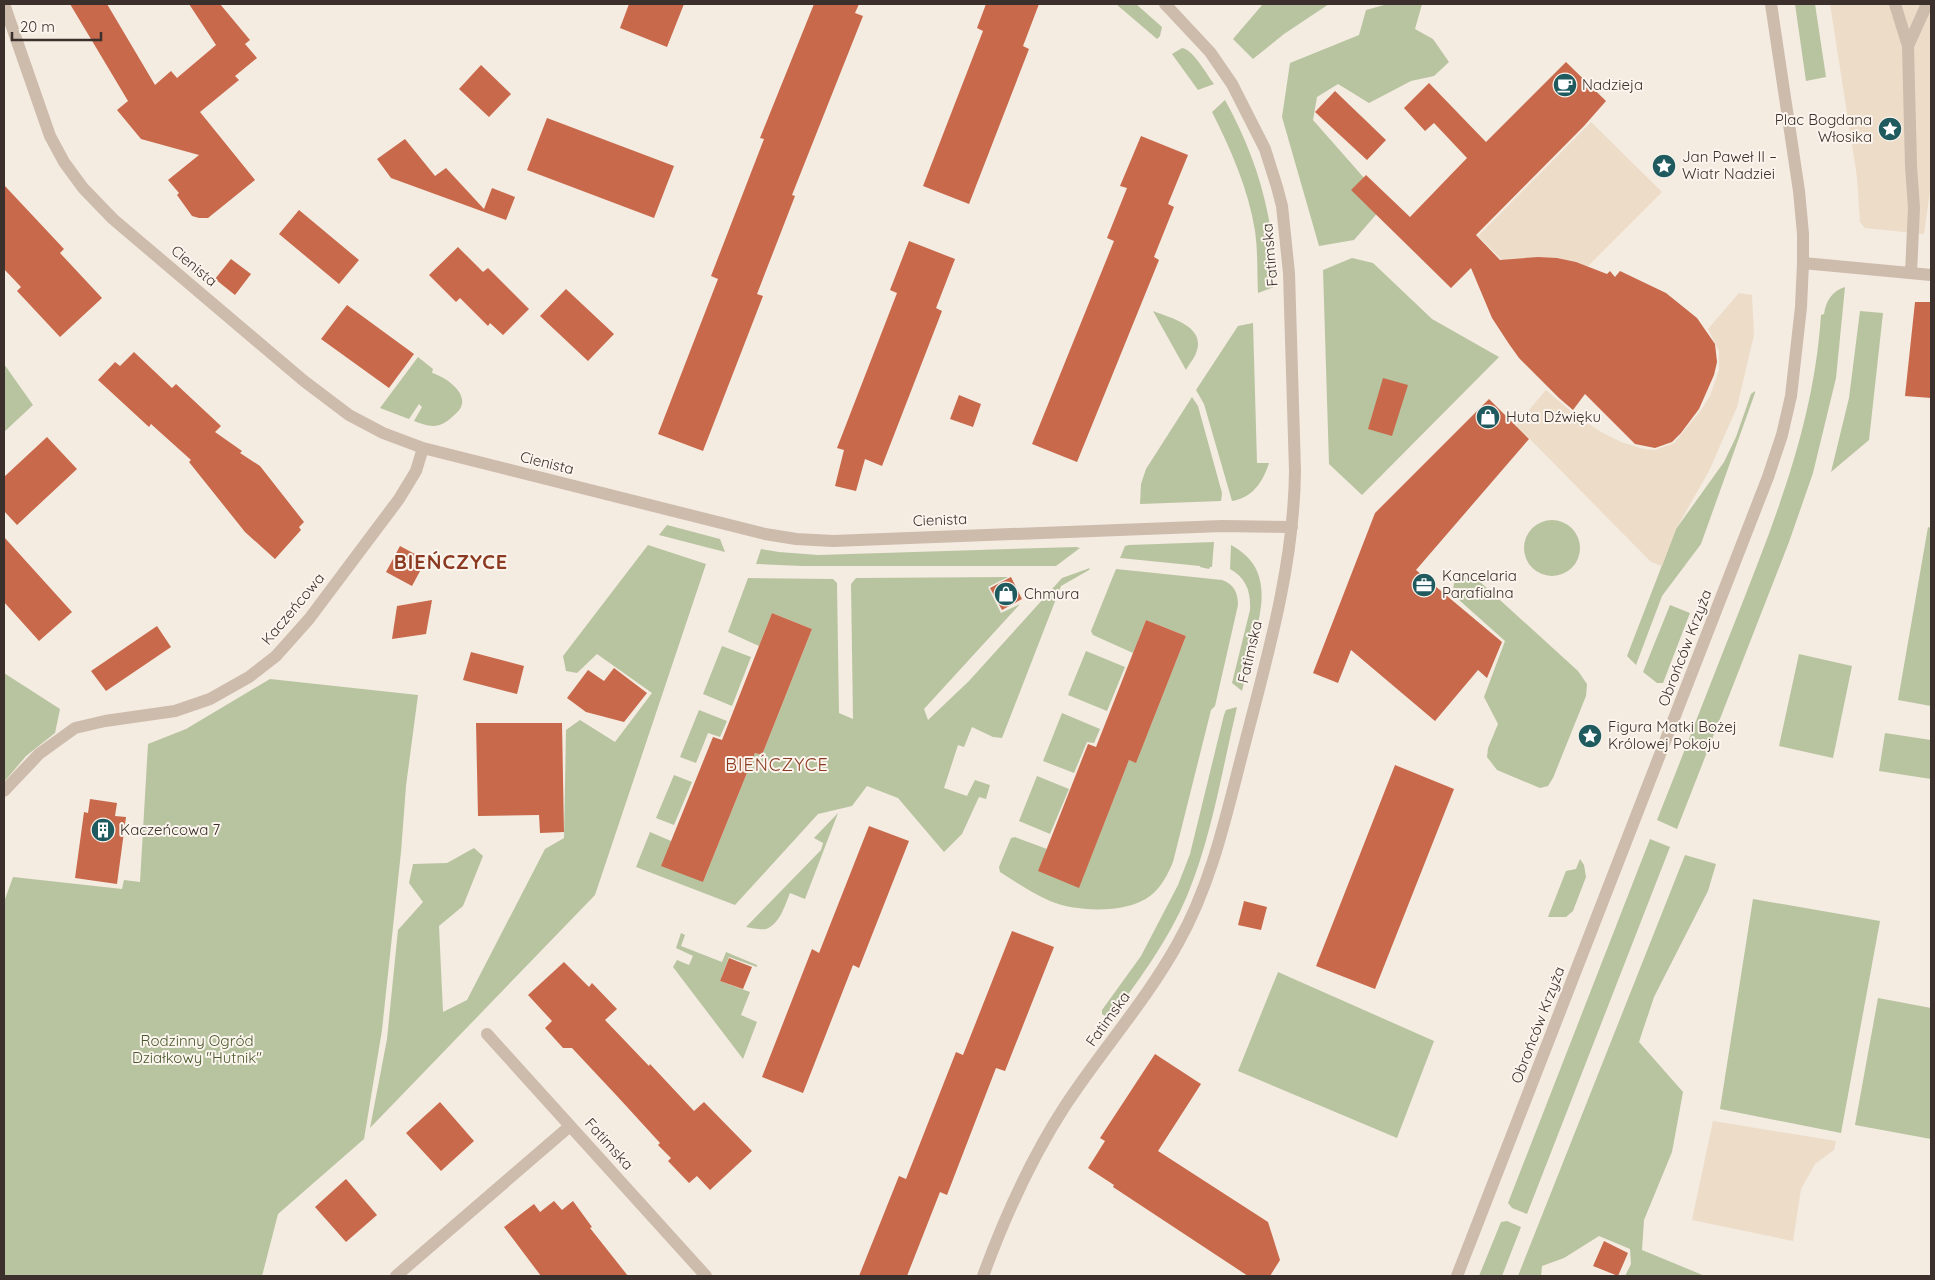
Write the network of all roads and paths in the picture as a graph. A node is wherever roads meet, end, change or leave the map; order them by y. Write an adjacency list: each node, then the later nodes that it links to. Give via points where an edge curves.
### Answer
1 (4, 4): 10 (street, Cienista, via 50,136 64,162 95,201 113,220 338,407 372,428)
2 (1165, 4): 11 (street, Fatimska, via 1210,52 1232,84 1265,149 1282,206 1290,273 1295,471)
3 (1771, 4): 7 (street, Obrońców Krzyża, via 1799,191)
4 (1895, 4): 6 (street)
5 (1927, 4): 6 (street)
6 (1908, 46): 8 (street, via 1914,208)
7 (1803, 263): 8 (street); 18 (street, Obrońców Krzyża, via 1791,396 1768,477)
8 (1912, 273): 9 (street)
9 (1931, 275)
10 (423, 448): 11 (street, Cienista, via 744,530 796,540 1222,526); 12 (street, Kaczeńcowa, via 416,471 399,499 309,619 276,656 249,677 201,702 175,711 75,728 39,754)
11 (1292, 527): 17 (street, Fatimska, via 1285,574 1255,703 1204,889 1187,928 1163,969 1066,1104 1035,1154 1007,1212)
12 (4, 791)
13 (487, 1034): 14 (street, Fatimska)
14 (570, 1126): 15 (street); 16 (street, Fatimska)
15 (396, 1276)
16 (706, 1276)
17 (983, 1276)
18 (1457, 1276)

